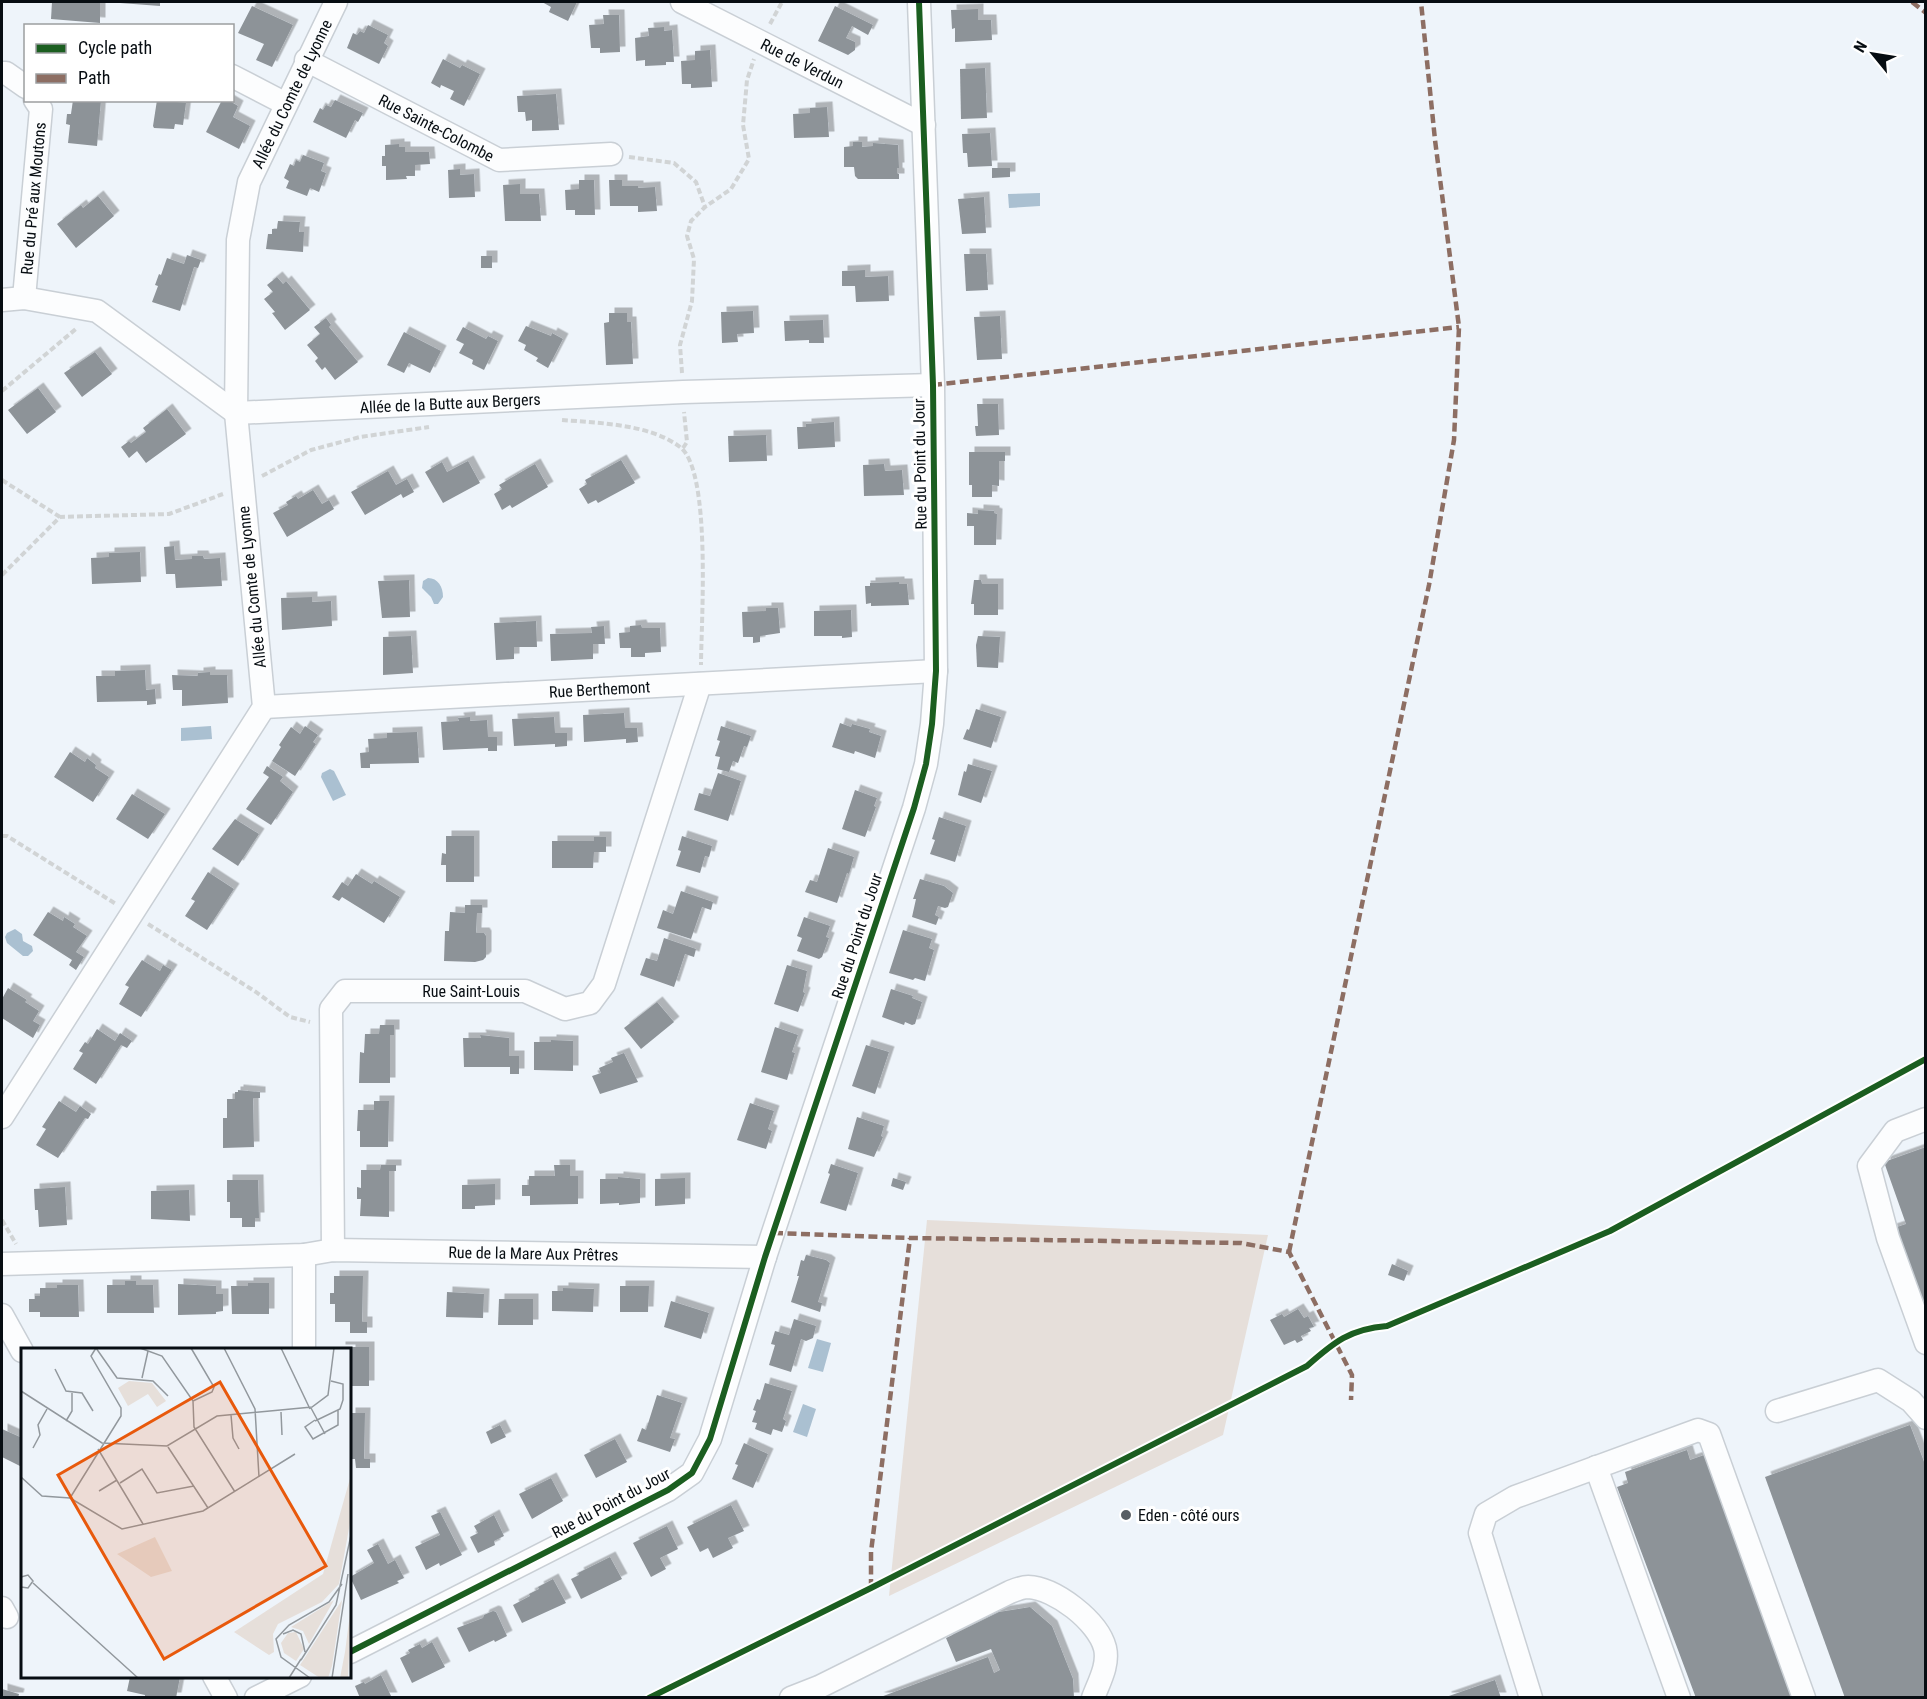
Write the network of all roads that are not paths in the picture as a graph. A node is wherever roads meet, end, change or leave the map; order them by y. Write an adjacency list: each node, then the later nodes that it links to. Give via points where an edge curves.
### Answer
1 (336, 2): 4 (street, Allée du Comte de Lyonne)
2 (682, 2): 10 (street, Rue de Verdun)
3 (919, 2): 10 (street, Rue du Point du Jour)
4 (306, 60): 9 (street, Allée du Comte de Lyonne); 11 (street, Rue Sainte-Colombe, via 499,160)
5 (2, 73): 7 (street)
6 (234, 77): 9 (street)
7 (24, 86)
8 (36, 102): 12 (street, Rue du Pré aux Moutons, via 41,109)
9 (286, 104): 15 (street, Allée du Comte de Lyonne, via 249,182 238,240)
10 (924, 125): 14 (street, Rue du Point du Jour)
11 (611, 154)
12 (24, 298): 13 (street); 15 (street, via 97,311)
13 (2, 300)
14 (933, 385): 15 (street, Allée de la Butte aux Bergers, via 683,392); 16 (street, Rue du Point du Jour)
15 (236, 413): 18 (street, Allée du Comte de Lyonne)
16 (936, 671): 17 (street, Rue Berthemont); 23 (street, Rue du Point du Jour, via 926,764 914,808)
17 (700, 684): 18 (street, Rue Berthemont); 21 (street, Rue Saint-Louis, via 604,984 590,1003 565,1009 525,991 345,991 331,1009)
18 (264, 707): 19 (street)
19 (2, 1117)
20 (1926, 1119): 26 (street, via 1895,1131 1869,1166 1888,1238)
21 (333, 1250): 22 (street, Rue de la Mare Aux Prêtres); 23 (street, Rue de la Mare Aux Prêtres)
22 (304, 1255): 24 (street, Rue de la Mare Aux Prêtres); 27 (street)
23 (765, 1257): 32 (street, Rue du Point du Jour, via 710,1439 692,1473 668,1490)
24 (2, 1264)
25 (2, 1315): 28 (street)
26 (1926, 1343)
27 (304, 1348)
28 (21, 1349)
29 (1776, 1411): 30 (street, via 1878,1380 1911,1401)
30 (1926, 1418)
31 (1596, 1467): 40 (street, via 1515,1497 1486,1514 1480,1533); 41 (street); 42 (street, via 1698,1430 1709,1434)
32 (351, 1651)
33 (215, 1678): 36 (street)
34 (272, 1678): 35 (street)
35 (293, 1680): 37 (street)
36 (226, 1698)
37 (256, 1698)
38 (791, 1698): 39 (street, via 1027,1587 1064,1601 1099,1634 1106,1662)
39 (1093, 1698)
40 (1531, 1698)
41 (1679, 1698)
42 (1804, 1698)

